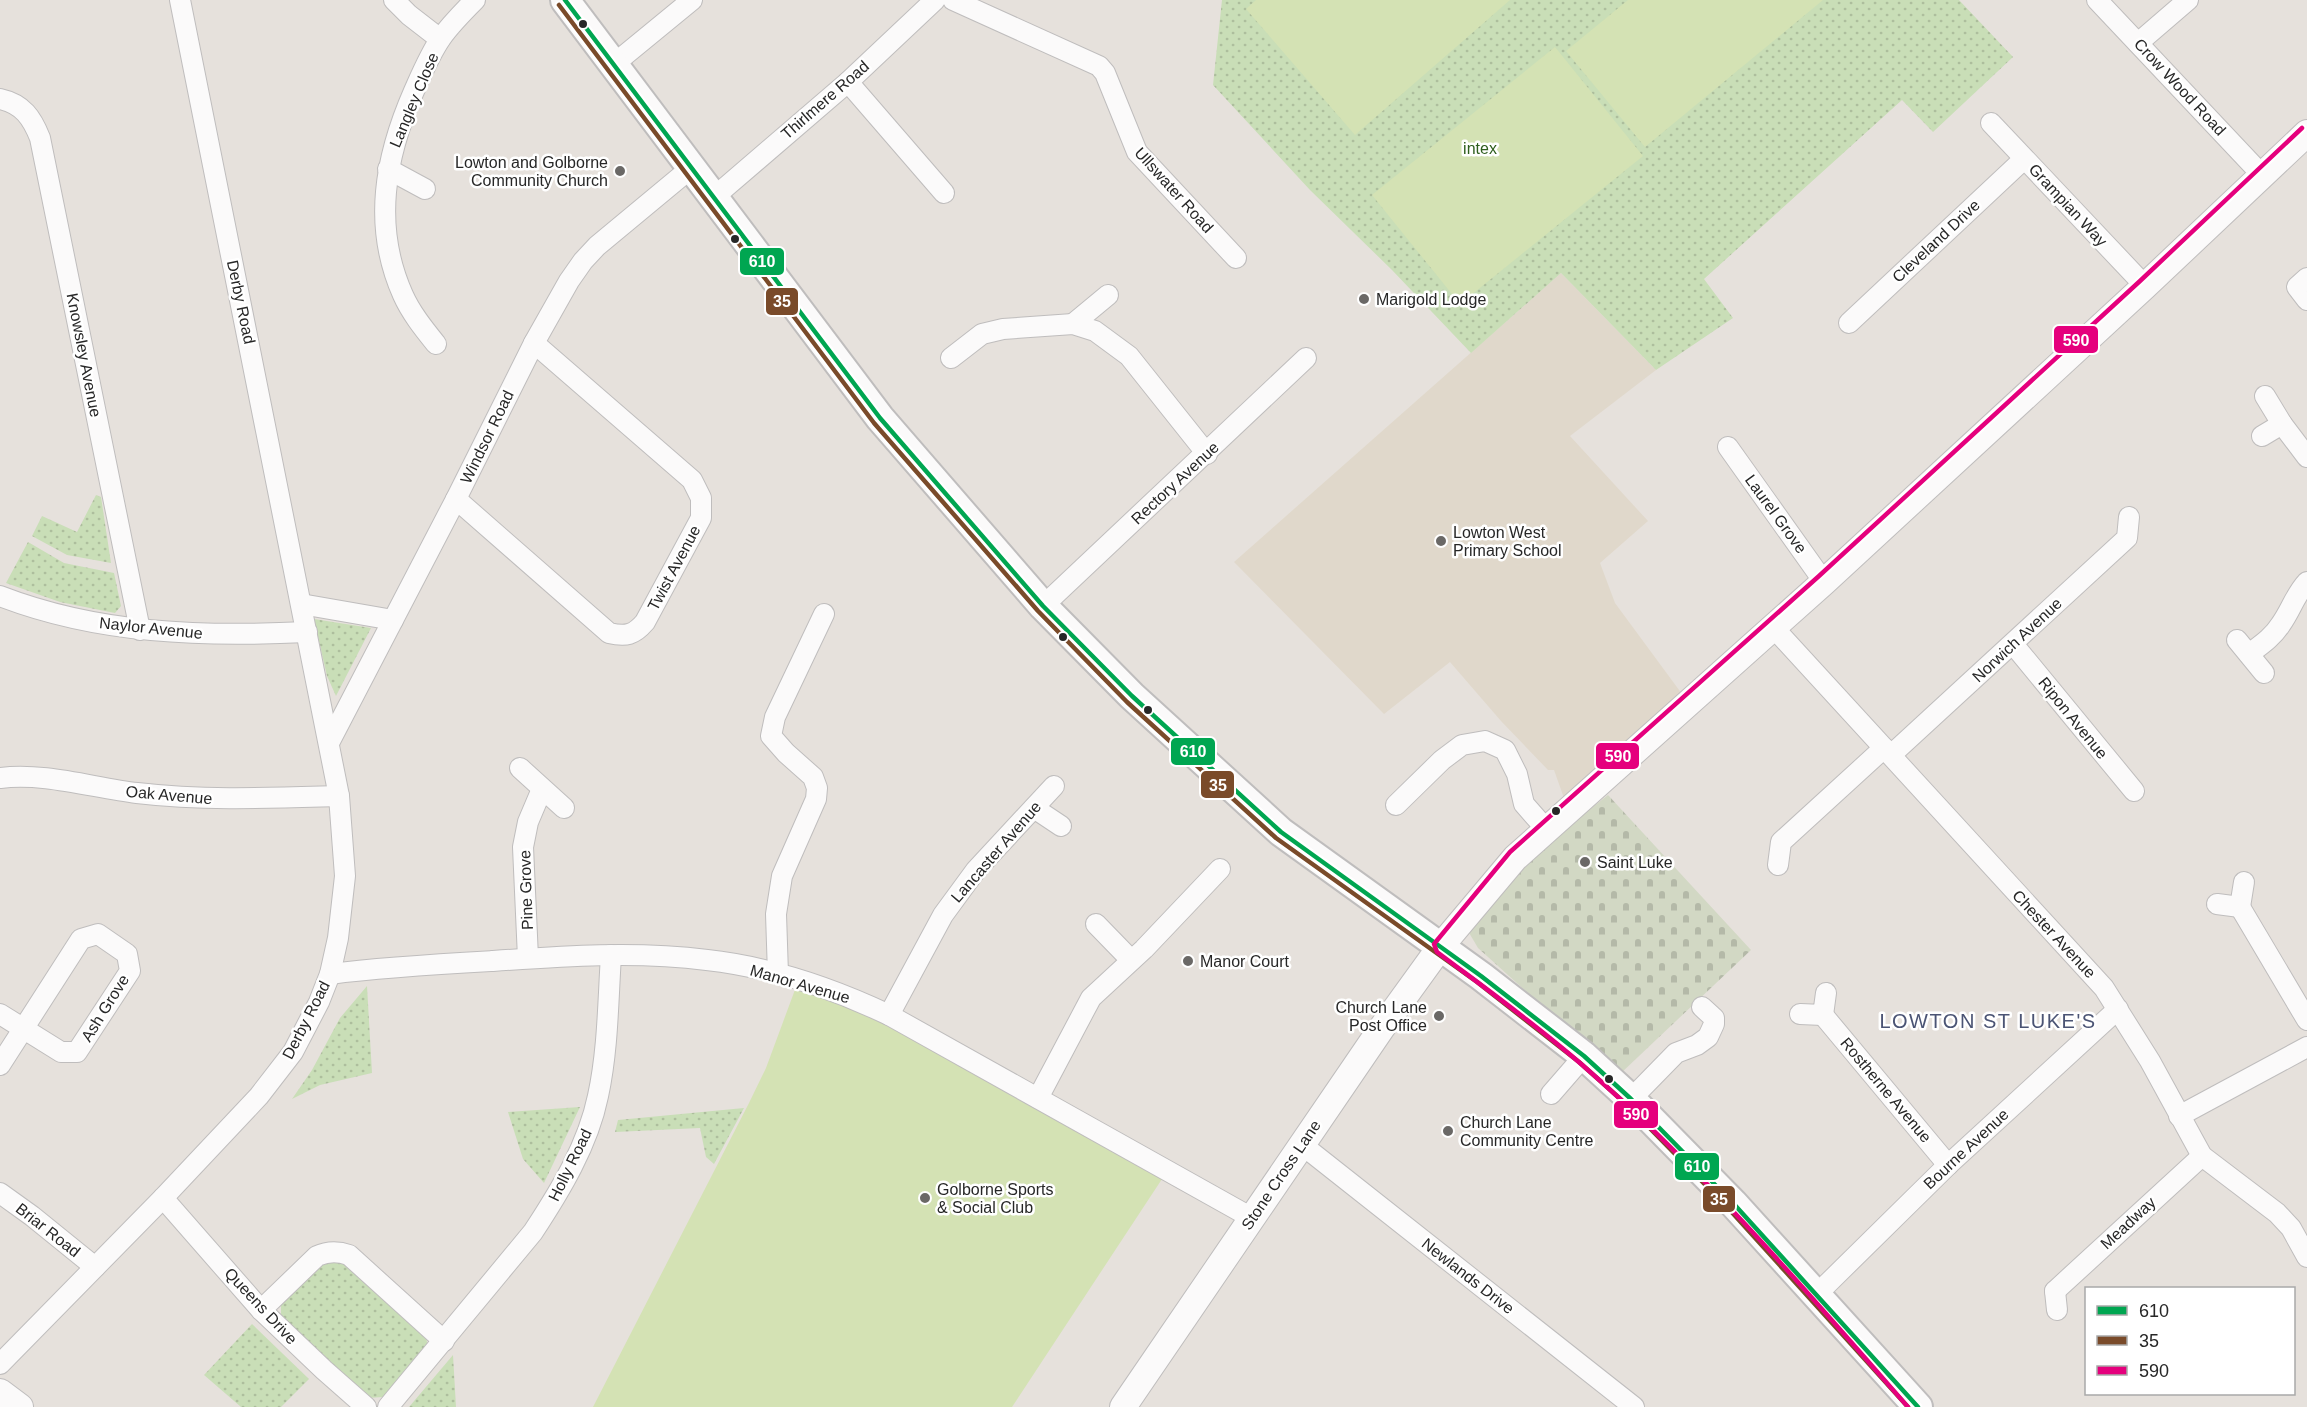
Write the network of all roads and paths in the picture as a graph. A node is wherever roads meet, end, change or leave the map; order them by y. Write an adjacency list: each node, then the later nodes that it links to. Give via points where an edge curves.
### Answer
1 (180, 0): 44 (street, Derby Road)
2 (394, 0): 10 (street)
3 (475, 0): 10 (street, Langley Close)
4 (566, 0): 12 (main road)
5 (692, 0): 12 (street)
6 (935, 0): 13 (street, Thirlmere Road)
7 (953, 0): 24 (street, Ullswater Road, via 1099,66 1137,152)
8 (2097, 0): 11 (street, Crow Wood Road)
9 (2188, 0): 11 (street)
10 (440, 39): 19 (street, Langley Close, via 410,100)
11 (2138, 43): 20 (street, Crow Wood Road)
12 (614, 64): 18 (main road)
13 (848, 82): 22 (street); 23 (street, Thirlmere Road)
14 (0, 99): 49 (street, Knowsley Avenue, via 22,108 32,118 40,138)
15 (1991, 123): 17 (street, Grampian Way)
16 (2307, 133): 20 (street, Stone Cross Lane)
17 (2024, 159): 25 (street, Grampian Way); 28 (street, Cleveland Drive)
18 (691, 168): 23 (main road); 29 (street, Windsor Road, via 583,261)
19 (388, 169): 21 (street); 30 (street, Langley Close, via 385,201 393,268 412,312)
20 (2262, 176): 25 (street, Stone Cross Lane)
21 (425, 189)
22 (944, 193)
23 (713, 198): 45 (main road, via 891,431)
24 (1236, 258)
25 (2145, 286): 41 (street, Stone Cross Lane)
26 (1108, 295): 27 (street)
27 (1073, 324): 31 (street, via 982,334); 37 (street, via 1095,331 1129,356)
28 (1845, 325)
29 (534, 343): 39 (street, Windsor Road); 39 (street, Twist Avenue, via 692,480 701,498 700,518 645,622 636,633 622,636 609,633)
30 (436, 344)
31 (951, 358)
32 (1306, 358): 37 (street, Rectory Avenue)
33 (2265, 396): 34 (street)
34 (2282, 424): 35 (street); 38 (street)
35 (2262, 436)
36 (1728, 447): 41 (street, Laurel Grove)
37 (1207, 454): 45 (street, Rectory Avenue)
38 (2307, 457)
39 (456, 499): 47 (street, Windsor Road)
40 (2129, 517): 51 (street, Norwich Avenue, via 2127,538)
41 (1824, 582): 48 (street, Stone Cross Lane)
42 (2307, 582): 52 (street, via 2274,634 2243,647)
43 (0, 596): 49 (street, Naylor Avenue, via 52,613)
44 (302, 604): 47 (street); 50 (street, Derby Road)
45 (1043, 606): 72 (main road, via 1132,696 1281,832)
46 (824, 614): 77 (street, via 775,717 771,736 813,777 817,788 816,799 782,876 776,914)
47 (393, 620): 53 (street, Windsor Road)
48 (1773, 627): 54 (street, Chester Avenue); 65 (street, Stone Cross Lane)
49 (140, 630): 50 (street, Naylor Avenue, via 217,635)
50 (306, 632): 53 (street, Derby Road)
51 (2013, 644): 54 (street, Norwich Avenue); 59 (street, Ripon Avenue)
52 (2264, 673)
53 (329, 743): 60 (street, Derby Road)
54 (1887, 752): 66 (street, Norwich Avenue, via 1781,842); 80 (street, Chester Avenue, via 2104,988)
55 (520, 768): 58 (street)
56 (0, 778): 60 (street, Oak Avenue, via 23,777 137,793 226,800)
57 (1054, 786): 63 (street, Lancaster Avenue)
58 (542, 789): 62 (street); 74 (street, Pine Grove, via 528,822 523,847)
59 (2134, 791)
60 (339, 796): 76 (street, Derby Road, via 345,876)
61 (1396, 805): 65 (street, via 1462,745 1485,741 1505,750 1517,774 1524,804)
62 (564, 808)
63 (1034, 808): 64 (street); 83 (street, Lancaster Avenue, via 976,870 943,915)
64 (1060, 826)
65 (1546, 829): 72 (street, Stone Cross Lane, via 1515,858)
66 (1778, 866)
67 (1220, 869): 75 (street)
68 (2244, 882): 70 (street)
69 (2217, 904): 70 (street)
70 (2240, 907): 85 (street)
71 (1096, 924): 75 (street)
72 (1441, 946): 88 (main road); 94 (street, Stone Cross Lane)
73 (610, 955): 74 (street, Manor Avenue); 77 (street, Manor Avenue, via 709,960); 105 (street, Holly Road, via 606,1044 598,1096 585,1136 554,1200 533,1232)
74 (528, 958): 76 (street, Manor Avenue)
75 (1131, 960): 91 (street, via 1090,998)
76 (330, 974): 98 (street, Derby Road, via 293,1052 278,1073)
77 (778, 974): 83 (street, Manor Avenue, via 848,995)
78 (1826, 993): 84 (street)
79 (1712, 1008): 92 (street, via 1714,1024 1708,1037 1676,1053)
80 (2118, 1009): 93 (street, Chester Avenue); 96 (street, Bourne Avenue)
81 (0, 1014): 86 (street)
82 (1800, 1014): 84 (street)
83 (889, 1015): 91 (street, Manor Avenue)
84 (1823, 1015): 96 (street, Rostherne Avenue)
85 (2307, 1020)
86 (23, 1029): 86 (street, Ash Grove, via 81,939 98,933 127,954 130,971 77,1052 61,1052); 89 (street, Ash Grove)
87 (2307, 1047): 93 (street)
88 (1584, 1056): 90 (street); 92 (main road)
89 (0, 1065)
90 (1551, 1094)
91 (1038, 1098): 99 (street, Manor Avenue)
92 (1631, 1099): 102 (main road)
93 (2179, 1116): 95 (street, Chester Avenue)
94 (1301, 1144): 99 (street, Stone Cross Lane); 112 (street, Newlands Drive)
95 (2202, 1156): 100 (street, Chester Avenue, via 2277,1214 2291,1228); 103 (street, Meadway)
96 (1948, 1165): 102 (street, Bourne Avenue)
97 (0, 1193): 101 (street, Briar Road)
98 (163, 1198): 101 (street, Derby Road); 104 (street, Queens Drive)
99 (1252, 1218): 111 (street, Stone Cross Lane)
100 (2307, 1257)
101 (94, 1267): 106 (street, Derby Road)
102 (1817, 1294): 113 (main road)
103 (2050, 1297)
104 (261, 1310): 105 (street, via 317,1256 342,1252); 109 (street, Queens Drive)
105 (444, 1341): 110 (street, Holly Road)
106 (0, 1364)
107 (0, 1392): 108 (street)
108 (20, 1407)
109 (366, 1407)
110 (388, 1407)
111 (1123, 1407)
112 (1635, 1407)
113 (1918, 1407)

